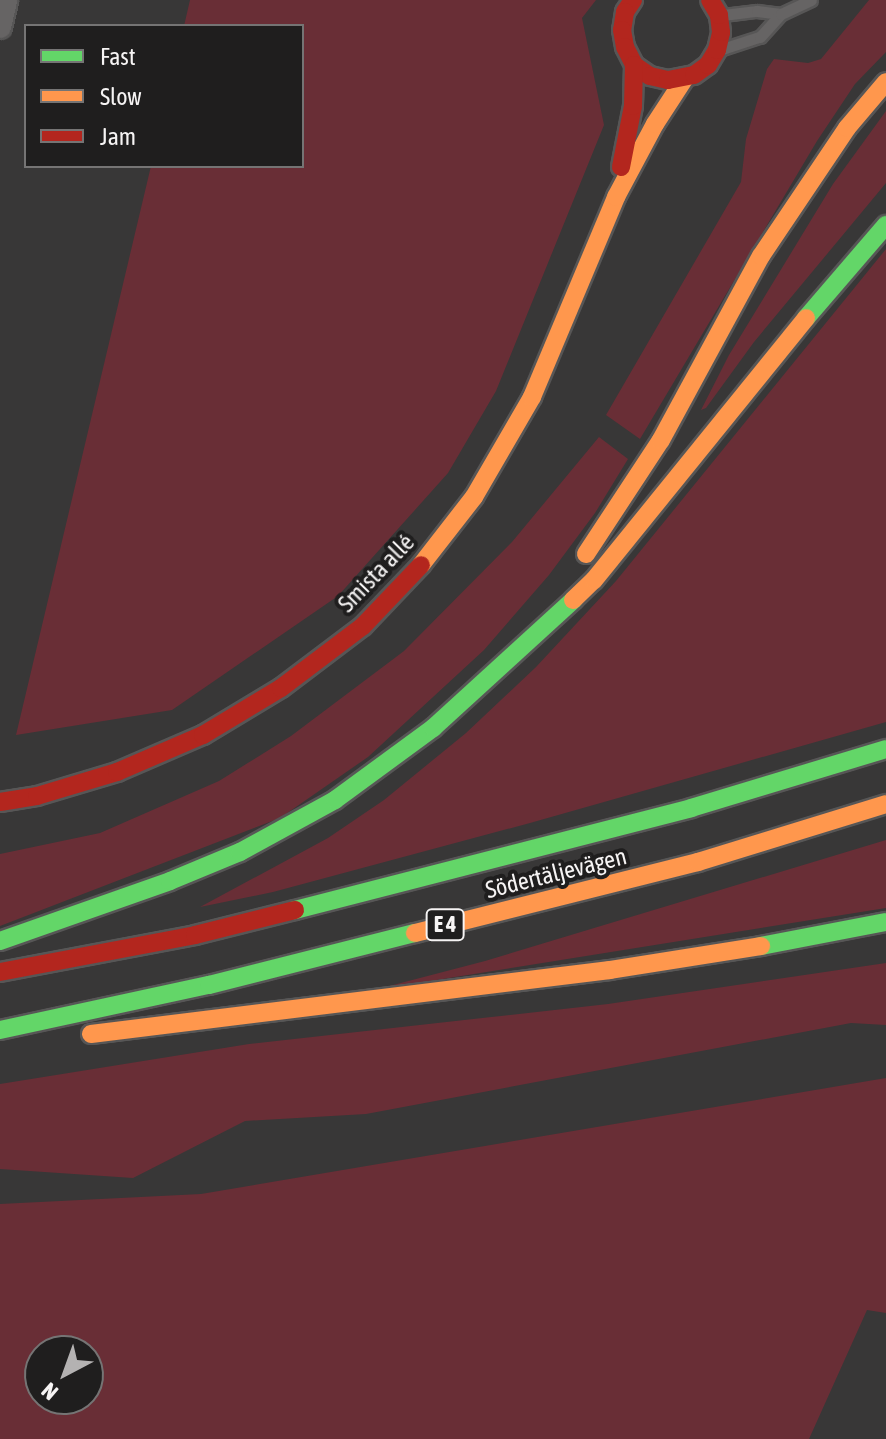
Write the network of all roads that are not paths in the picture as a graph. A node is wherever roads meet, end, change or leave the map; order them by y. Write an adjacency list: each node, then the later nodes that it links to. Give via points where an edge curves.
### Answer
1 (6, 0): 7 (street)
2 (633, 0): 9 (main road, Smista allé, via 622,30)
3 (780, 0): 6 (lane)
4 (811, 0): 6 (lane)
5 (715, 7): 6 (lane); 8 (main road, via 721,32)
6 (781, 14): 8 (lane, via 760,37)
7 (0, 27)
8 (717, 50): 10 (main road, Smista allé, via 708,65)
9 (634, 65): 10 (main road, via 650,76); 12 (main road, Smista allé, via 633,106)
10 (685, 78): 12 (main road, Smista allé)
11 (886, 82): 14 (main road, via 847,128 761,256 661,440)
12 (616, 197): 16 (main road, Smista allé, via 532,397 474,497 420,566 363,626 281,688 203,735 117,772)
13 (886, 225): 14 (main road, via 594,580)
14 (508, 661): 19 (main road, via 433,728 335,800 198,870)
15 (886, 749): 20 (main road, Södertäljevägen / E 4, via 691,808 358,894 195,935)
16 (0, 802)
17 (886, 804): 21 (main road, Södertäljevägen / E 4, via 698,862 209,985)
18 (886, 922): 22 (main road, via 610,970)
19 (0, 941)
20 (0, 972)
21 (0, 1030)
22 (77, 1035)
23 (46, 1039): 24 (main road)
24 (0, 1044)

